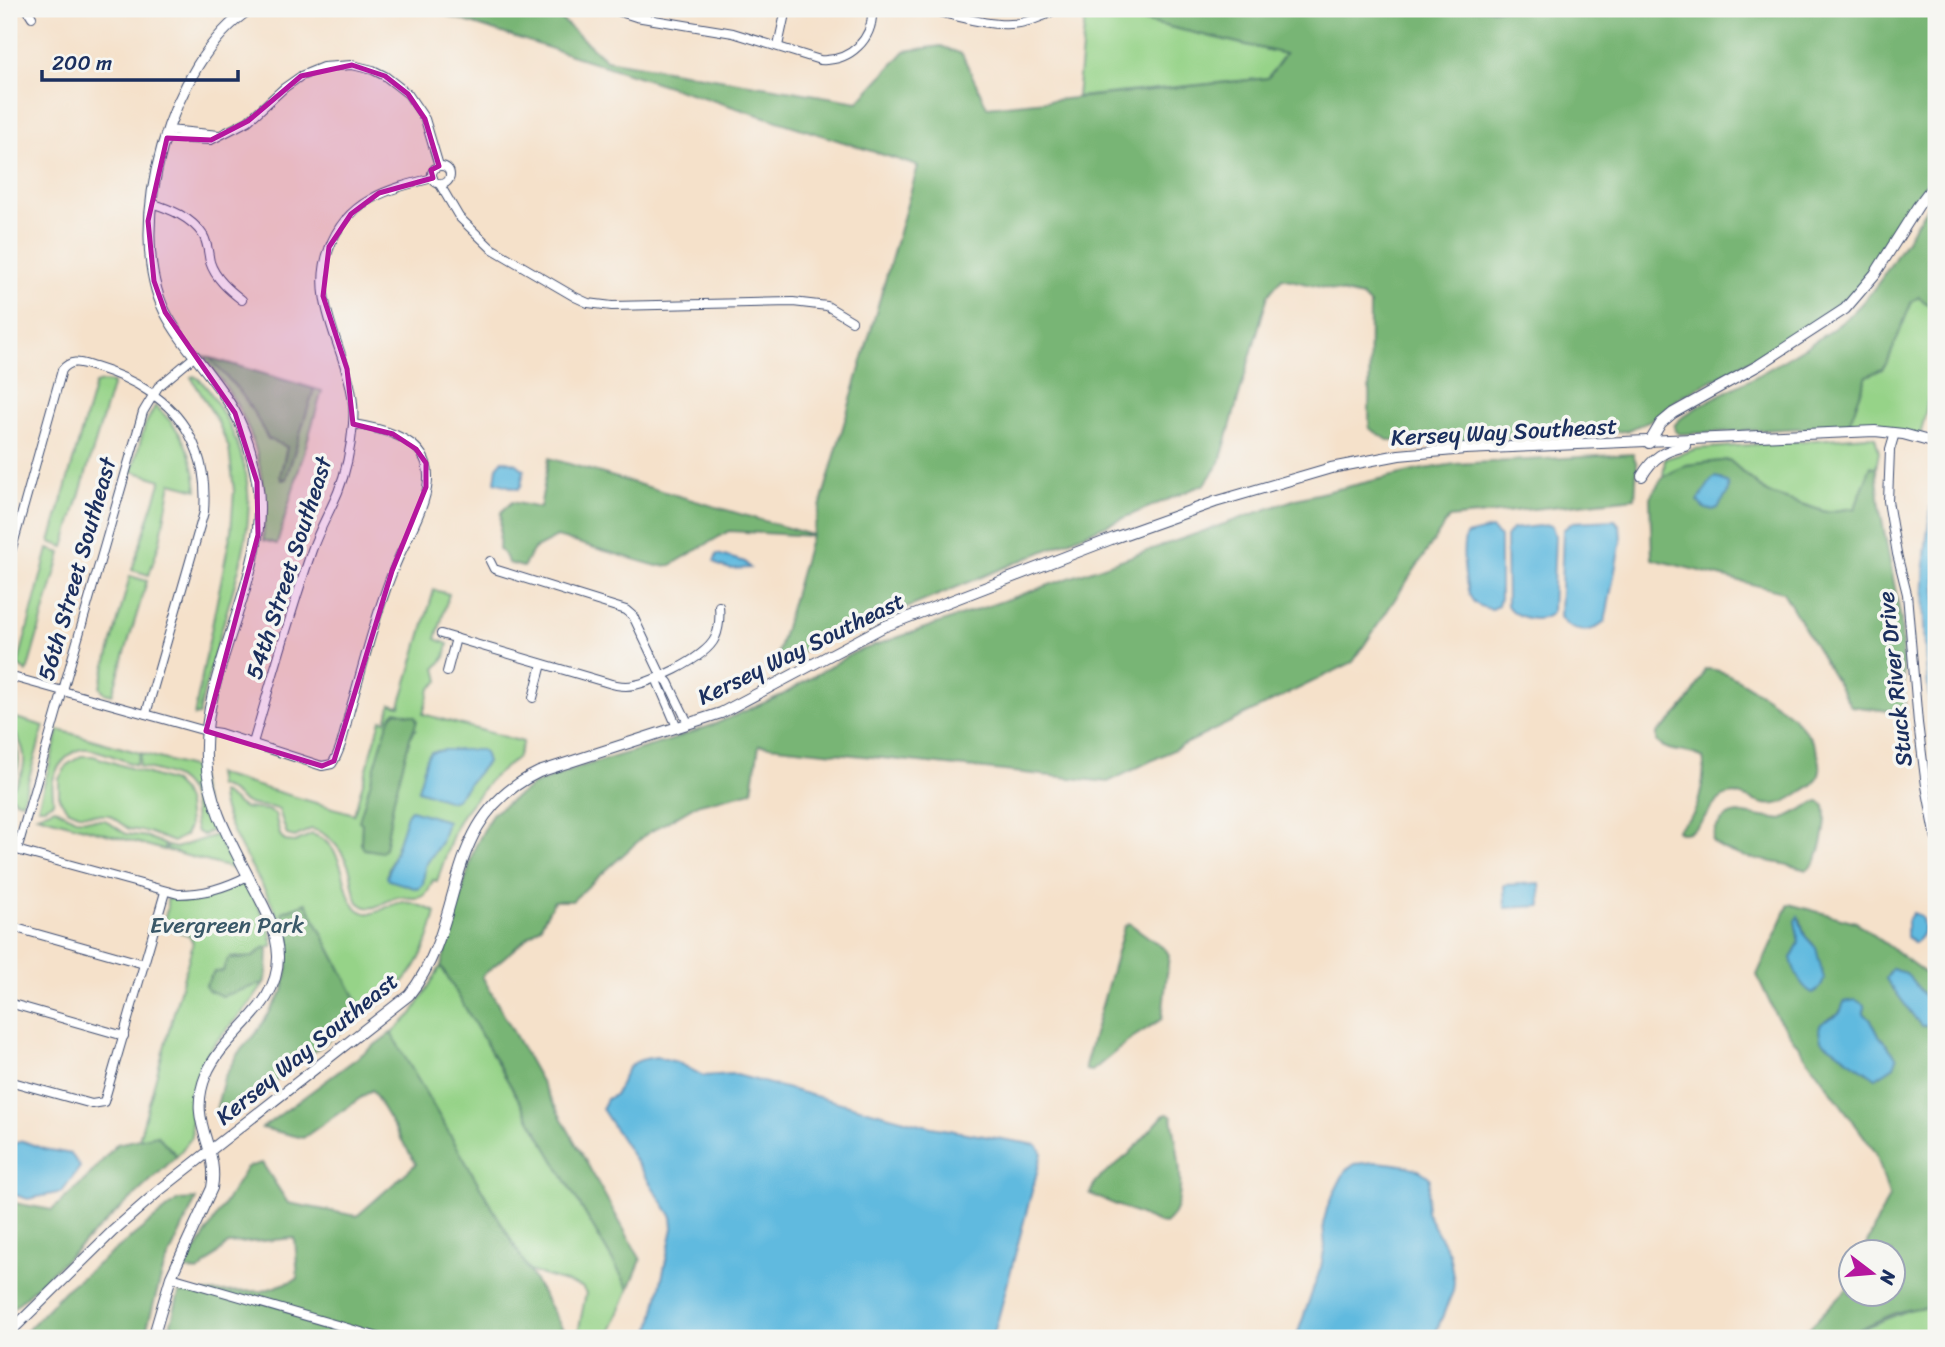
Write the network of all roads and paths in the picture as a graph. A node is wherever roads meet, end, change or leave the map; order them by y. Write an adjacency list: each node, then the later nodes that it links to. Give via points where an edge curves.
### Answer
1 (250, 9): 8 (street, via 224,31 188,78)
2 (611, 9): 7 (street)
3 (786, 9): 7 (street)
4 (872, 9): 7 (street, via 869,33 841,58 820,60)
5 (922, 9): 6 (street, via 1000,26 1026,22)
6 (1057, 9)
7 (778, 46)
8 (168, 134): 9 (street, via 211,140 248,121 301,76 323,67 352,65 373,70 408,93 425,119); 12 (street)
9 (439, 166): 10 (street, via 433,172); 10 (street, via 450,173 447,181)
10 (436, 181): 14 (street, via 459,217 481,240 588,303 793,302 827,306); 17 (street, 54th Street Southeast, via 389,189 370,198 351,214 329,247 323,296 347,369)
11 (1936, 182): 20 (street, via 1875,274 1845,309 1759,365 1672,413)
12 (151, 204): 13 (street, via 178,213 197,227 211,267); 15 (street, via 148,221 154,281 165,312)
13 (242, 300)
14 (852, 321)
15 (194, 357): 16 (street, 56th Street Southeast); 37 (street, via 235,413 257,482 259,515 258,536 209,706)
16 (152, 395): 23 (street, via 120,375 76,362 62,370); 32 (street, 56th Street Southeast, via 136,433); 34 (street, via 189,433 205,478 204,512)
17 (353, 424): 38 (street, 54th Street Southeast, via 341,482 312,548); 38 (street, via 393,434 416,449 426,463 421,511 392,571 334,761 322,766)
18 (1895, 433): 19 (street, Kersey Way Southeast); 21 (street, Kersey Way Southeast); 39 (street, Stuck River Drive, via 1888,501 1908,594 1918,723)
19 (1704, 440): 20 (street, Kersey Way Southeast); 22 (street, via 1663,452)
20 (1649, 443): 35 (street, Kersey Way Southeast, via 1465,449 1331,468 1215,502 883,627 721,713)
21 (1936, 443)
22 (1642, 476)
23 (9, 559)
24 (490, 561): 30 (street, via 494,569 626,610)
25 (719, 606): 30 (street, via 720,620 707,649)
26 (441, 634): 27 (street)
27 (456, 638): 28 (street); 29 (street)
28 (542, 664): 30 (street, via 613,685 629,686); 33 (street)
29 (447, 672)
30 (661, 675): 35 (street); 36 (street, via 658,683)
31 (9, 676): 32 (street)
32 (62, 691): 34 (street); 40 (street, 56th Street Southeast)
33 (533, 698)
34 (146, 714): 37 (street)
35 (688, 723): 36 (street, Kersey Way Southeast)
36 (677, 727): 48 (street, Kersey Way Southeast, via 539,772 501,797 466,848 439,944 410,995)
37 (206, 731): 38 (street); 41 (street, via 214,803)
38 (253, 743)
39 (1936, 839)
40 (13, 849): 42 (street)
41 (248, 876): 42 (street, via 204,893); 48 (street, via 275,928 278,962 261,1007 221,1050 205,1077 199,1113)
42 (164, 892): 44 (street)
43 (9, 926): 44 (street)
44 (144, 964): 46 (street)
45 (9, 1003): 46 (street)
46 (124, 1036): 47 (street, via 106,1098 100,1104)
47 (9, 1081)
48 (210, 1152): 49 (street, via 212,1188); 50 (street, Kersey Way Southeast, via 113,1231)
49 (170, 1277): 51 (street); 53 (street)
50 (9, 1333)
51 (154, 1335): 52 (street)
52 (176, 1338)
53 (382, 1338)

